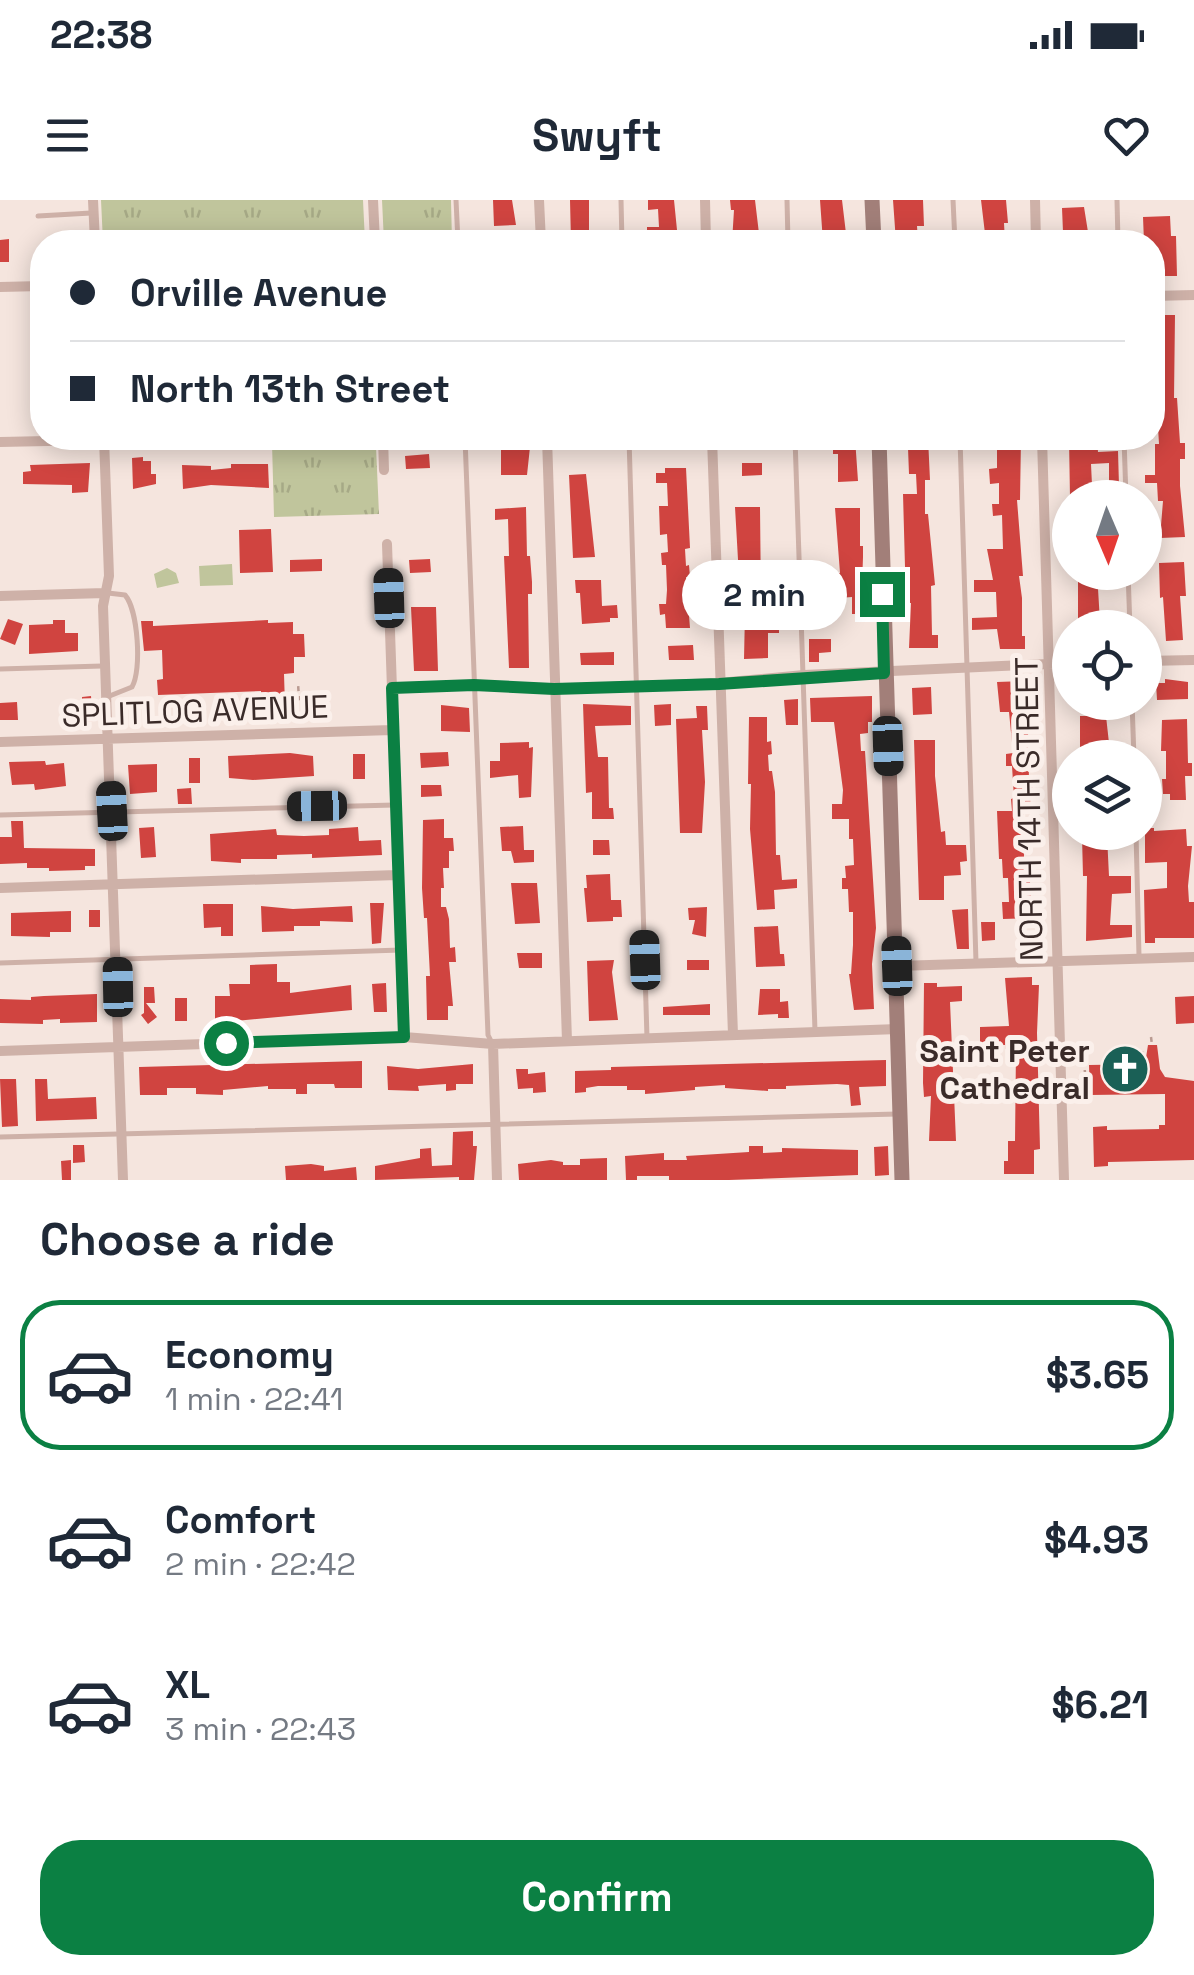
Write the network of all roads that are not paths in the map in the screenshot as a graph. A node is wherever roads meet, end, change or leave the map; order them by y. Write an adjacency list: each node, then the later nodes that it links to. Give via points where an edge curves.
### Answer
1 (93, 200): 12 (street)
2 (373, 200): 15 (street)
3 (456, 200): 16 (lane)
4 (539, 200): 17 (street)
5 (621, 200): 18 (lane)
6 (705, 200): 19 (street)
7 (787, 200): 20 (lane)
8 (872, 200): 21 (street)
9 (953, 200): 22 (lane)
10 (1034, 200): 23 (street)
11 (1117, 200): 24 (lane)
12 (94, 213): 13 (lane); 14 (street)
13 (38, 216)
14 (95, 230)
15 (374, 230)
16 (457, 230)
17 (540, 230)
18 (622, 230)
19 (706, 230)
20 (788, 230)
21 (873, 230)
22 (954, 230)
23 (1035, 230)
24 (1118, 230)
25 (30, 286): 26 (street)
26 (0, 287)
27 (1194, 294): 28 (street)
28 (1165, 295)
29 (30, 441): 30 (street)
30 (0, 442)
31 (104, 450): 45 (street)
32 (383, 450): 42 (street)
33 (465, 450): 56 (lane)
34 (547, 450): 59 (street)
35 (629, 450): 57 (lane)
36 (712, 450): 55 (street)
37 (795, 450): 54 (lane)
38 (879, 450): 53 (street)
39 (960, 450): 51 (lane)
40 (1042, 450): 49 (street, NORTH 14TH STREET)
41 (1124, 450): 43 (lane)
42 (384, 470)
43 (1125, 480)
44 (387, 544): 58 (street)
45 (105, 593): 46 (street); 50 (street); 60 (lane, via 119,592 134,606 137,674 132,687)
46 (0, 596)
47 (1194, 660): 48 (street)
48 (1162, 661)
49 (1050, 664): 51 (street); 75 (street, NORTH 14TH STREET)
50 (106, 666): 52 (lane); 60 (street)
51 (966, 669): 53 (street); 76 (lane)
52 (0, 670)
53 (884, 673): 54 (street); 78 (street)
54 (804, 676): 55 (street); 80 (lane)
55 (719, 684): 57 (street); 81 (street)
56 (474, 685): 58 (street); 59 (street); 85 (lane)
57 (637, 686): 59 (street); 83 (lane)
58 (392, 688): 61 (street)
59 (554, 689): 84 (street)
60 (106, 697): 62 (street)
61 (392, 730): 62 (street, SPLITLOG AVENUE); 64 (street)
62 (109, 738): 63 (street, SPLITLOG AVENUE); 65 (street)
63 (0, 742)
64 (394, 804): 65 (lane); 68 (street)
65 (112, 811): 66 (lane); 69 (street)
66 (0, 815)
67 (1137, 850): 74 (lane)
68 (397, 875): 69 (street); 71 (street)
69 (115, 884): 70 (street); 73 (street)
70 (0, 888)
71 (401, 950): 73 (lane); 82 (street)
72 (1194, 957): 74 (street)
73 (117, 958): 77 (lane); 86 (street)
74 (1140, 959): 75 (street)
75 (1057, 960): 76 (street); 95 (street, NORTH 14TH STREET)
76 (976, 962): 78 (street)
77 (0, 963)
78 (897, 966): 79 (street)
79 (898, 1029): 80 (street); 88 (street)
80 (815, 1031): 81 (street)
81 (733, 1035): 83 (street)
82 (404, 1037): 85 (street); 86 (street)
83 (647, 1038): 84 (street)
84 (567, 1041): 85 (street)
85 (493, 1044): 89 (street)
86 (118, 1046): 87 (street); 90 (street)
87 (0, 1051)
88 (900, 1114): 89 (lane); 94 (street)
89 (496, 1126): 90 (lane); 93 (street)
90 (122, 1132): 91 (lane); 92 (street)
91 (0, 1137)
92 (123, 1180)
93 (497, 1180)
94 (902, 1180)
95 (1064, 1180)

